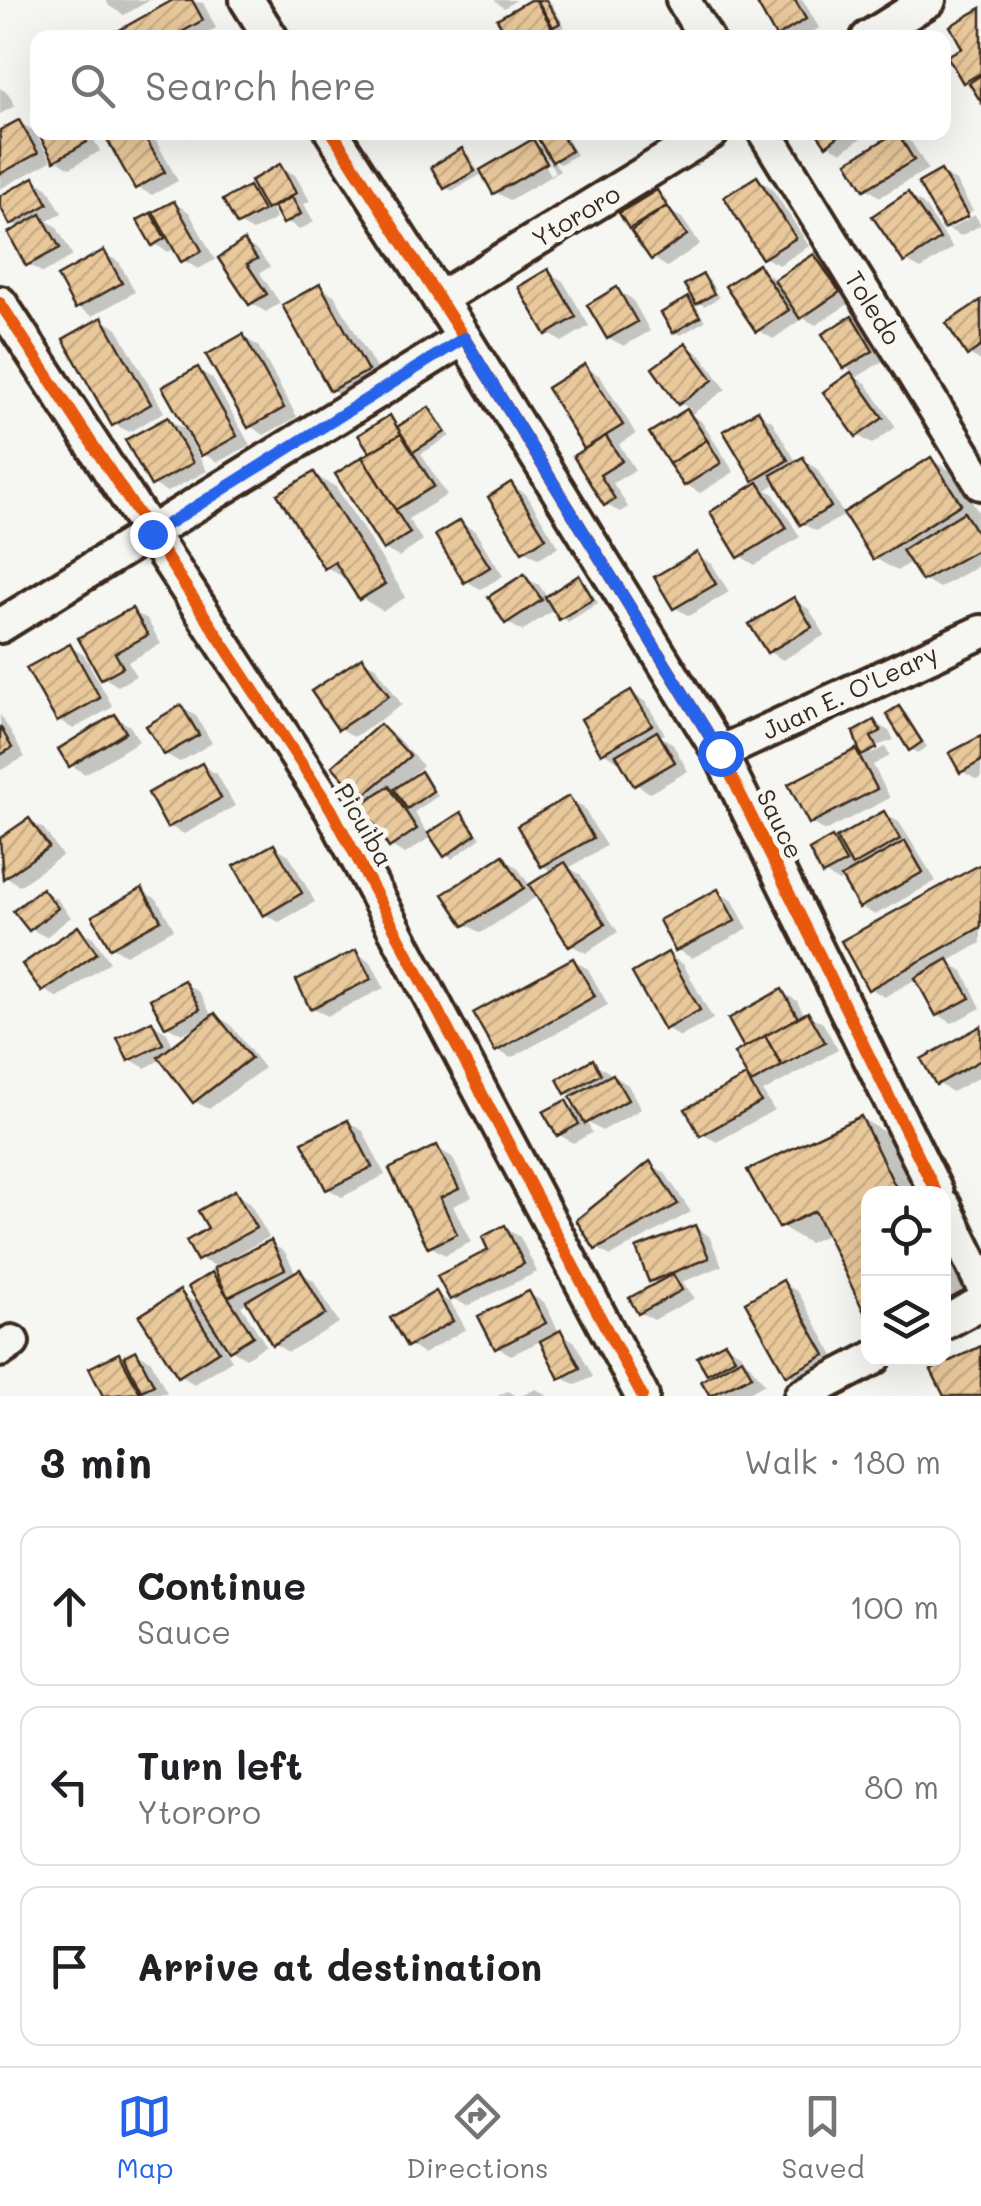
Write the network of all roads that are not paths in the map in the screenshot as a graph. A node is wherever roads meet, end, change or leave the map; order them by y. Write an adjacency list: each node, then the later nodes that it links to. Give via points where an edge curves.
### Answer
1 (247, 0): 4 (street)
2 (683, 0): 5 (street)
3 (929, 0): 6 (street)
4 (266, 30)
5 (701, 30)
6 (881, 30)
7 (337, 140): 10 (street, Sauce)
8 (699, 140): 10 (street, Ytororo)
9 (770, 140): 13 (street, Toledo)
10 (439, 300): 12 (street, Sauce)
11 (0, 303): 14 (street, Picuiba)
12 (464, 338): 14 (street); 17 (street, Sauce)
13 (981, 482)
14 (152, 534): 15 (street); 24 (street, Picuiba, via 331,809)
15 (0, 626)
16 (981, 632): 17 (street, Juan E. O'Leary)
17 (720, 753): 18 (street, Sauce)
18 (933, 1186)
19 (951, 1220): 20 (street)
20 (981, 1282)
21 (981, 1304): 22 (street)
22 (951, 1319)
23 (861, 1365): 25 (street)
24 (642, 1396)
25 (801, 1396)

